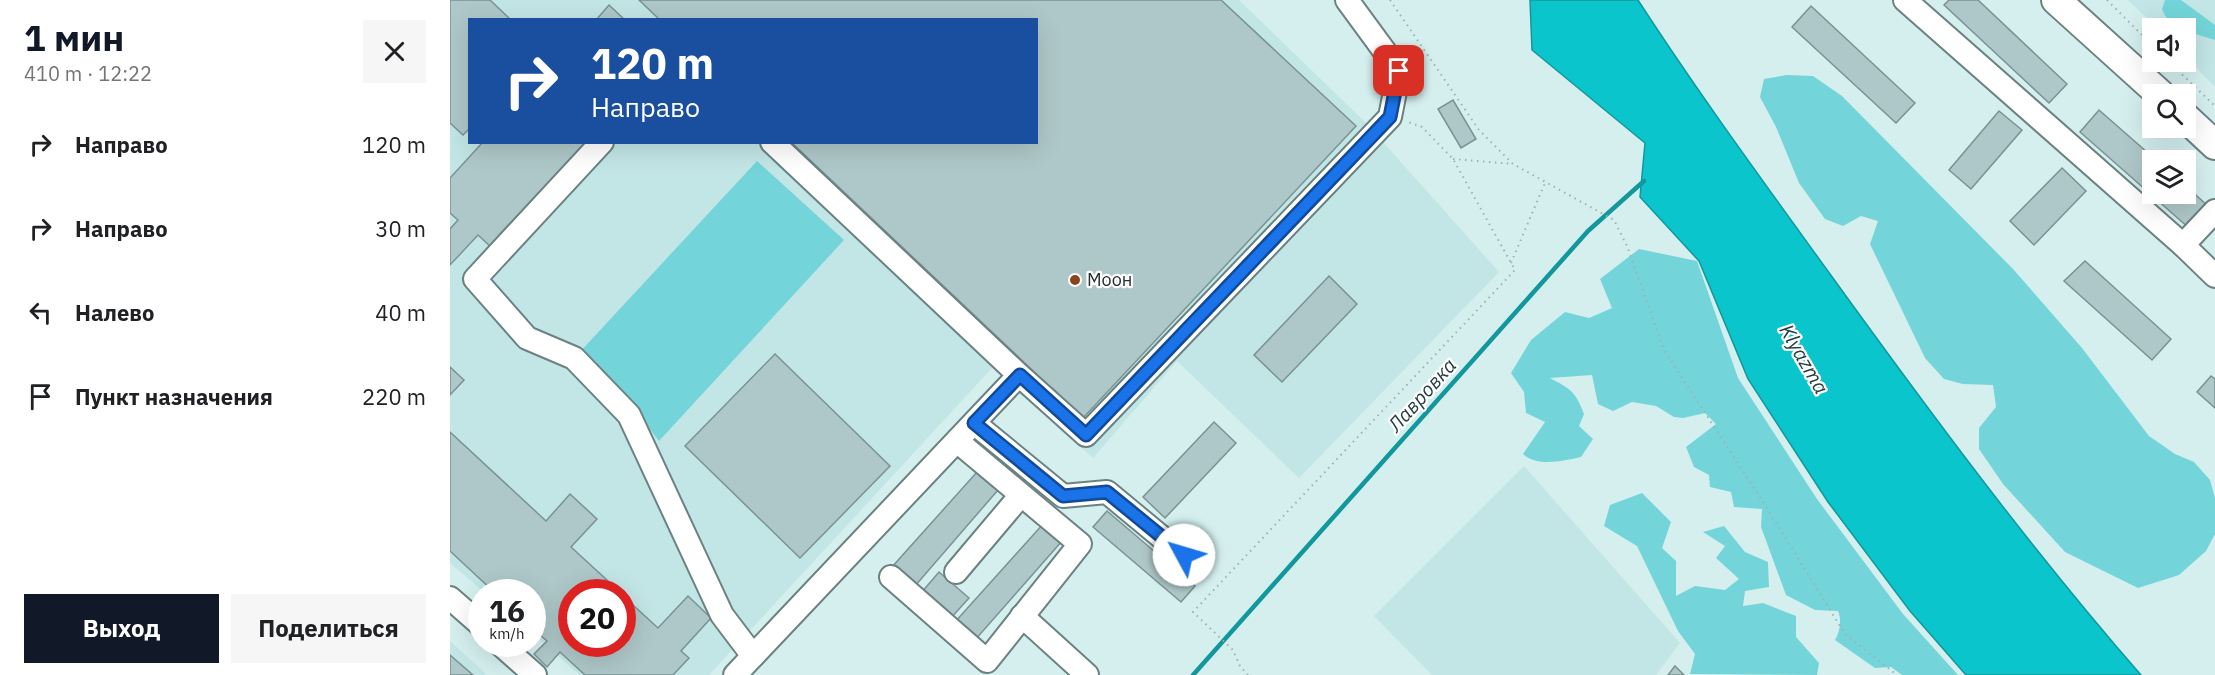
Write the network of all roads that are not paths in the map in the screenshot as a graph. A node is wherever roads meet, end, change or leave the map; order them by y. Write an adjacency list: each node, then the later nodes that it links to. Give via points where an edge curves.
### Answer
1 (1347, 0): 12 (street, via 1399,71 1390,117 1086,435)
2 (1905, 0): 10 (street)
3 (2056, 0): 4 (main road)
4 (2149, 84)
5 (2196, 127): 8 (main road)
6 (600, 144): 22 (street, via 475,279 527,338 574,358 629,414 722,615)
7 (774, 144): 12 (street)
8 (2215, 145)
9 (2215, 211): 10 (street)
10 (2183, 245): 11 (street)
11 (2215, 276)
12 (1020, 375): 13 (street)
13 (974, 423): 14 (street); 16 (street, via 1063,496 1107,492)
14 (957, 441): 15 (street); 22 (street)
15 (1021, 495): 17 (street); 21 (street, via 1080,544)
16 (1184, 555)
17 (956, 572)
18 (891, 577): 21 (street, via 987,661)
19 (450, 598): 20 (street)
20 (468, 614)
21 (1022, 616): 26 (street)
22 (753, 656): 25 (street)
23 (515, 657): 24 (street)
24 (535, 675)
25 (735, 675)
26 (1087, 675)

